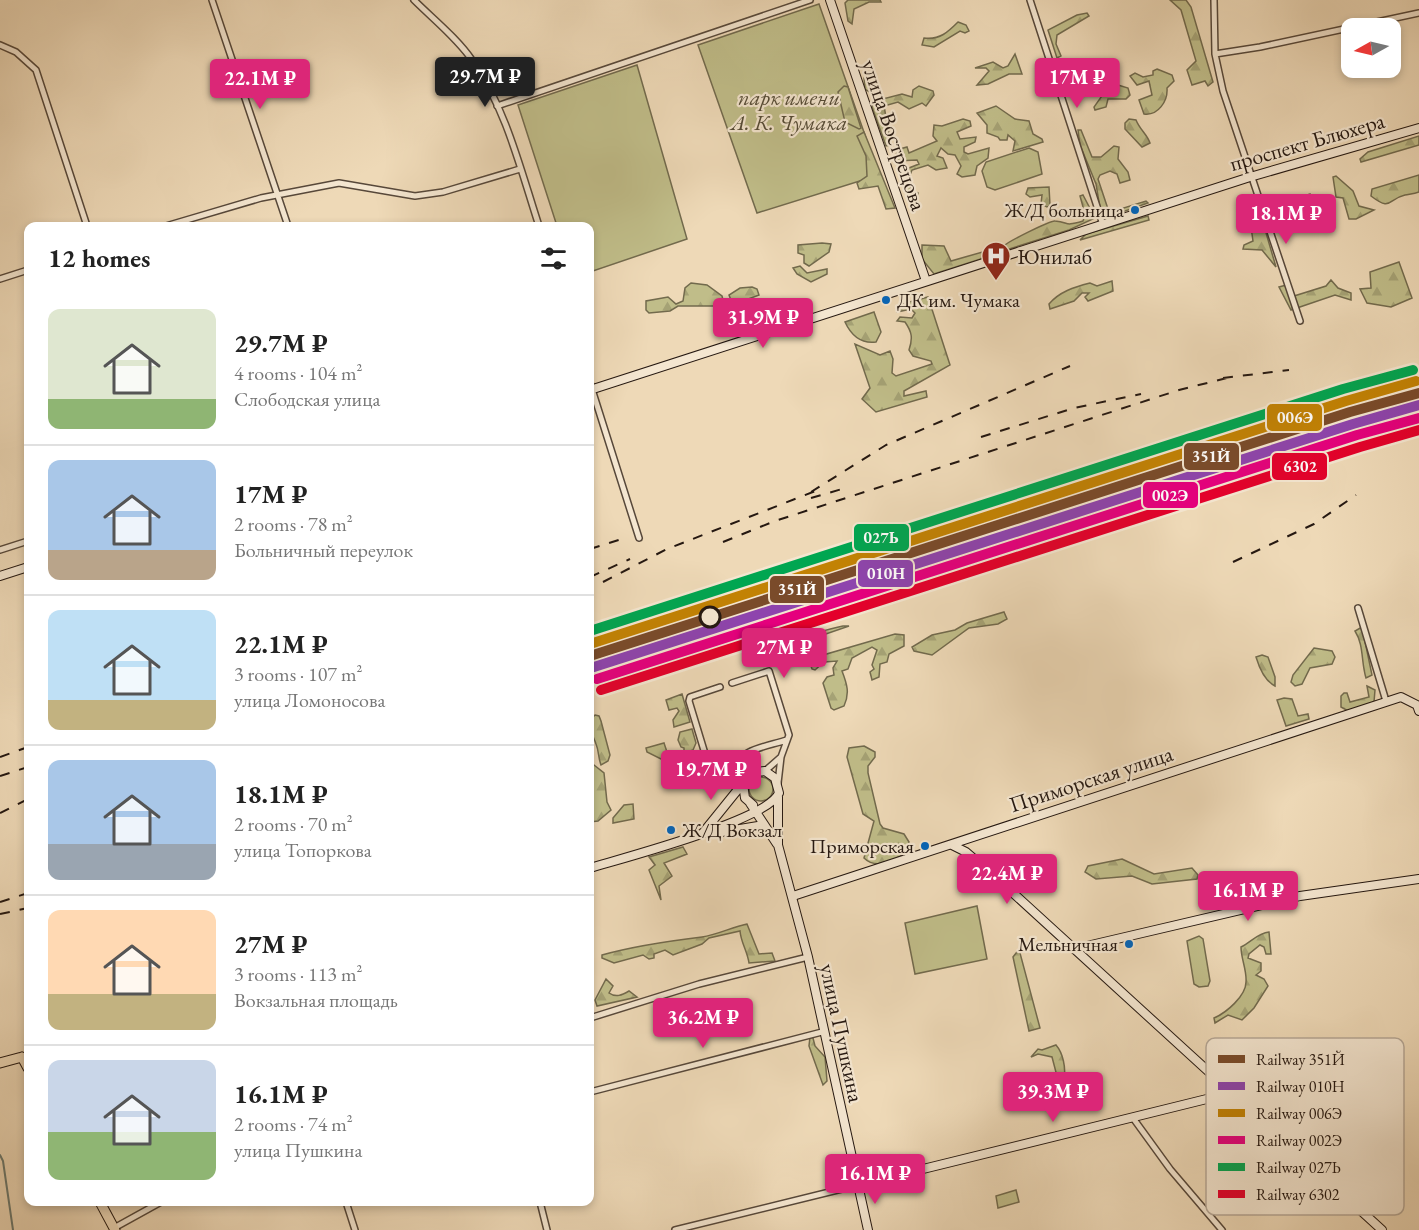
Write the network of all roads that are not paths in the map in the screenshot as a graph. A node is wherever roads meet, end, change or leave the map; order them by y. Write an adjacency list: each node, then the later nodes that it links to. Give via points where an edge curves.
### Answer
1 (212, 0): 14 (street)
2 (414, 0): 10 (street, via 470,57)
3 (810, 0): 10 (street)
4 (830, 0): 22 (main road, улица Вострецова)
5 (1030, 0): 19 (street)
6 (1214, 0): 9 (street)
7 (1419, 13): 9 (street)
8 (0, 45): 15 (street, via 15,52 38,74)
9 (1215, 54): 13 (street)
10 (497, 106): 12 (street)
11 (1419, 129): 13 (main road, проспект Блюхера)
12 (520, 169): 14 (street, via 423,195 339,183); 18 (street)
13 (1250, 177): 19 (main road, проспект Блюхера); 23 (street)
14 (278, 193): 16 (street); 17 (street)
15 (86, 222)
16 (180, 222)
17 (287, 222)
18 (538, 222)
19 (1103, 225): 22 (main road, проспект Блюхера)
20 (24, 271): 21 (street)
21 (0, 279)
22 (926, 281): 24 (main road, проспект Блюхера)
23 (1300, 321)
24 (594, 387)
25 (594, 400): 26 (street)
26 (639, 538)
27 (24, 542): 28 (street)
28 (0, 550)
29 (24, 568): 30 (main road)
30 (0, 576)
31 (1358, 608): 34 (street)
32 (732, 683): 36 (street, via 769,671 789,735)
33 (720, 687): 39 (street, via 690,697 689,701 706,757)
34 (1386, 701): 35 (main road, Приморская улица, via 1401,697 1418,705); 48 (main road, Приморская улица)
35 (1419, 711)
36 (787, 740): 37 (street); 39 (street, via 747,752)
37 (781, 757): 38 (street); 40 (street)
38 (765, 771): 40 (main road); 41 (main road, via 753,773)
39 (729, 772): 41 (street)
40 (778, 783): 42 (main road)
41 (742, 788): 43 (main road); 46 (main road)
42 (778, 797): 44 (main road); 47 (main road, улица Пушкина)
43 (750, 803): 44 (main road); 45 (main road, улица Пушкина)
44 (764, 807): 46 (main road)
45 (764, 825): 46 (main road); 47 (main road, улица Пушкина)
46 (702, 834): 49 (main road)
47 (778, 845): 51 (main road, улица Пушкина)
48 (951, 845): 51 (main road, Приморская улица); 52 (main road, via 966,852)
49 (594, 867)
50 (1419, 879): 52 (main road, via 1300,896)
51 (793, 896): 53 (main road, улица Пушкина)
52 (1074, 949): 58 (main road)
53 (808, 957): 54 (street, via 699,984); 55 (main road, улица Пушкина)
54 (594, 1017)
55 (822, 1032): 59 (street); 62 (main road, улица Пушкина)
56 (24, 1056): 57 (main road)
57 (0, 1063)
58 (1206, 1070)
59 (594, 1091)
60 (1206, 1099): 61 (main road)
61 (1133, 1118): 62 (main road); 67 (street)
62 (858, 1185): 73 (street); 74 (main road, улица Пушкина)
63 (102, 1206): 70 (main road)
64 (154, 1206): 70 (street)
65 (347, 1206): 71 (street)
66 (541, 1206): 72 (street)
67 (1206, 1211)
68 (1209, 1215): 75 (street)
69 (1365, 1215): 76 (main road)
70 (114, 1229)
71 (355, 1230)
72 (547, 1230)
73 (675, 1230)
74 (868, 1230)
75 (1222, 1230)
76 (1382, 1230)

